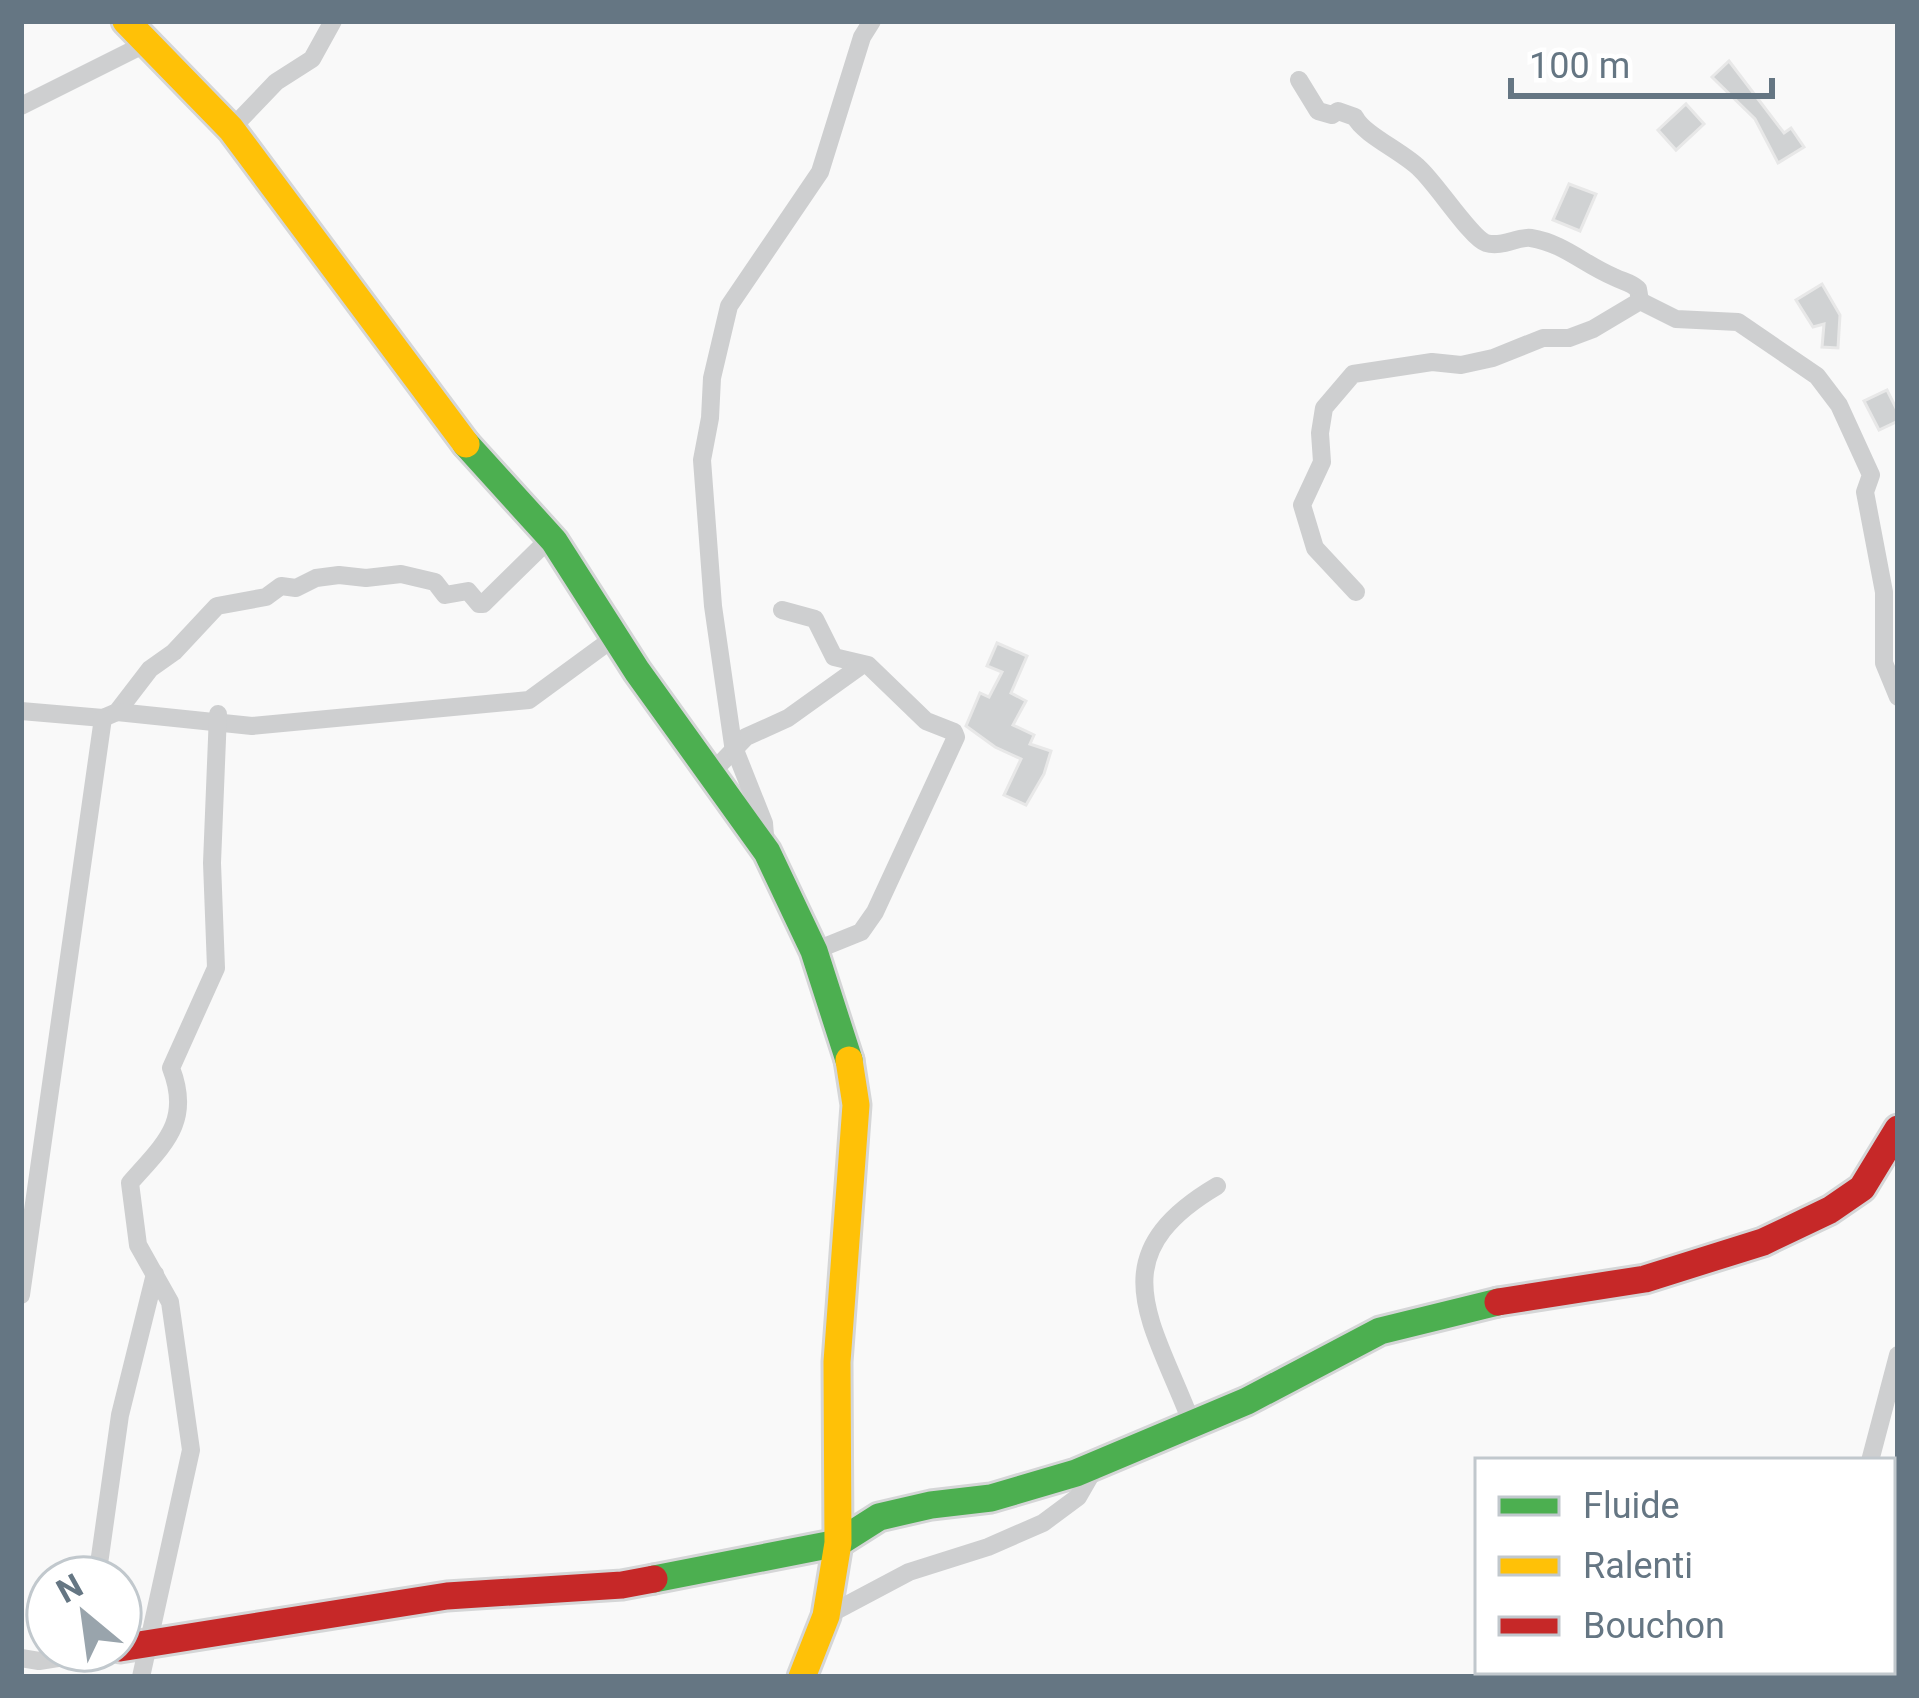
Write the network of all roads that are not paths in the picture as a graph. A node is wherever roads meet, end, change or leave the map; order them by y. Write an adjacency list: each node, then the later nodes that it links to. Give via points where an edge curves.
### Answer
1 (126, 21): 4 (street)
2 (333, 21): 7 (street, via 312,59 276,82)
3 (872, 21): 18 (street, via 820,172 729,306 712,378 702,460 706,540)
4 (145, 44): 6 (street); 7 (street)
5 (1299, 80): 8 (street, via 1318,111 1354,117 1422,170 1477,238 1492,245 1529,237 1554,243 1630,282)
6 (21, 106)
7 (231, 129): 9 (street, via 460,437)
8 (1640, 302): 10 (street, via 1569,338 1543,338 1461,365 1364,371 1345,382 1324,408 1322,461 1303,505 1315,548); 14 (street, via 1676,319 1738,322 1833,396 1871,476 1865,492 1884,592 1884,663)
9 (554, 541): 12 (street); 16 (street, via 483,604 468,591 445,595 435,582 400,574 316,578 217,606)
10 (1356, 592)
11 (782, 610): 13 (street, via 815,619 834,657)
12 (615, 638): 17 (street, via 529,700 252,725); 19 (street)
13 (862, 665): 18 (street); 21 (street, via 926,722 956,737 875,912 861,932)
14 (1898, 697)
15 (21, 711): 16 (street)
16 (110, 715): 17 (street); 25 (street)
17 (218, 718): 24 (street, via 216,968 171,1068 180,1091 174,1133 130,1183 138,1245)
18 (735, 750): 19 (street); 20 (street)
19 (706, 767): 20 (street)
20 (767, 852): 21 (street)
21 (814, 951): 30 (street, via 856,1105 837,1363)
22 (1898, 1129): 27 (street, via 1862,1189 1762,1242 1645,1280 1514,1298 1380,1331)
23 (1217, 1186): 27 (street, via 1182,1206 1145,1259 1142,1294)
24 (154, 1274): 31 (street, via 120,1415); 32 (street, via 170,1302 190,1450)
25 (21, 1295)
26 (1898, 1355): 28 (street)
27 (1192, 1424): 29 (street)
28 (1871, 1458)
29 (1097, 1464): 30 (street, via 992,1498 880,1517); 33 (street, via 1078,1496 1042,1523 909,1572)
30 (838, 1543): 33 (street); 34 (street, via 622,1586 447,1596)
31 (100, 1554)
32 (144, 1567)
33 (826, 1616): 35 (street)
34 (144, 1644)
35 (802, 1677)

